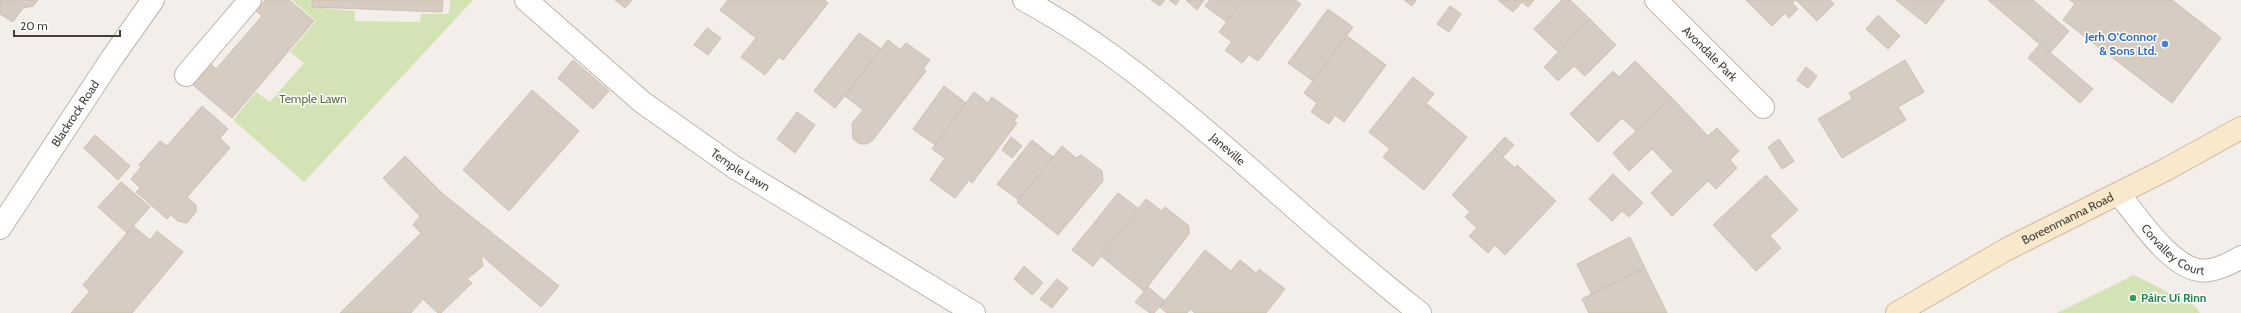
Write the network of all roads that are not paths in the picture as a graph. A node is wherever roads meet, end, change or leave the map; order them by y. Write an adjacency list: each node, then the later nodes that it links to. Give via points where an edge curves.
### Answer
1 (153, 0): 10 (street, Blackrock Road)
2 (250, 0): 6 (street)
3 (526, 0): 12 (street, Temple Lawn, via 642,102 734,167)
4 (1024, 0): 13 (street, Janeville, via 1100,47 1149,84)
5 (1656, 0): 7 (street, Avondale Park)
6 (186, 75)
7 (1763, 107)
8 (2241, 128): 9 (main road, Boreenmanna Road)
9 (2119, 194): 11 (street, Corvalley Court, via 2172,256 2184,264 2198,270 2210,270); 14 (main road, Boreenmanna Road, via 2007,249)
10 (0, 228)
11 (2241, 257)
12 (974, 313)
13 (1420, 313)
14 (1897, 313)

